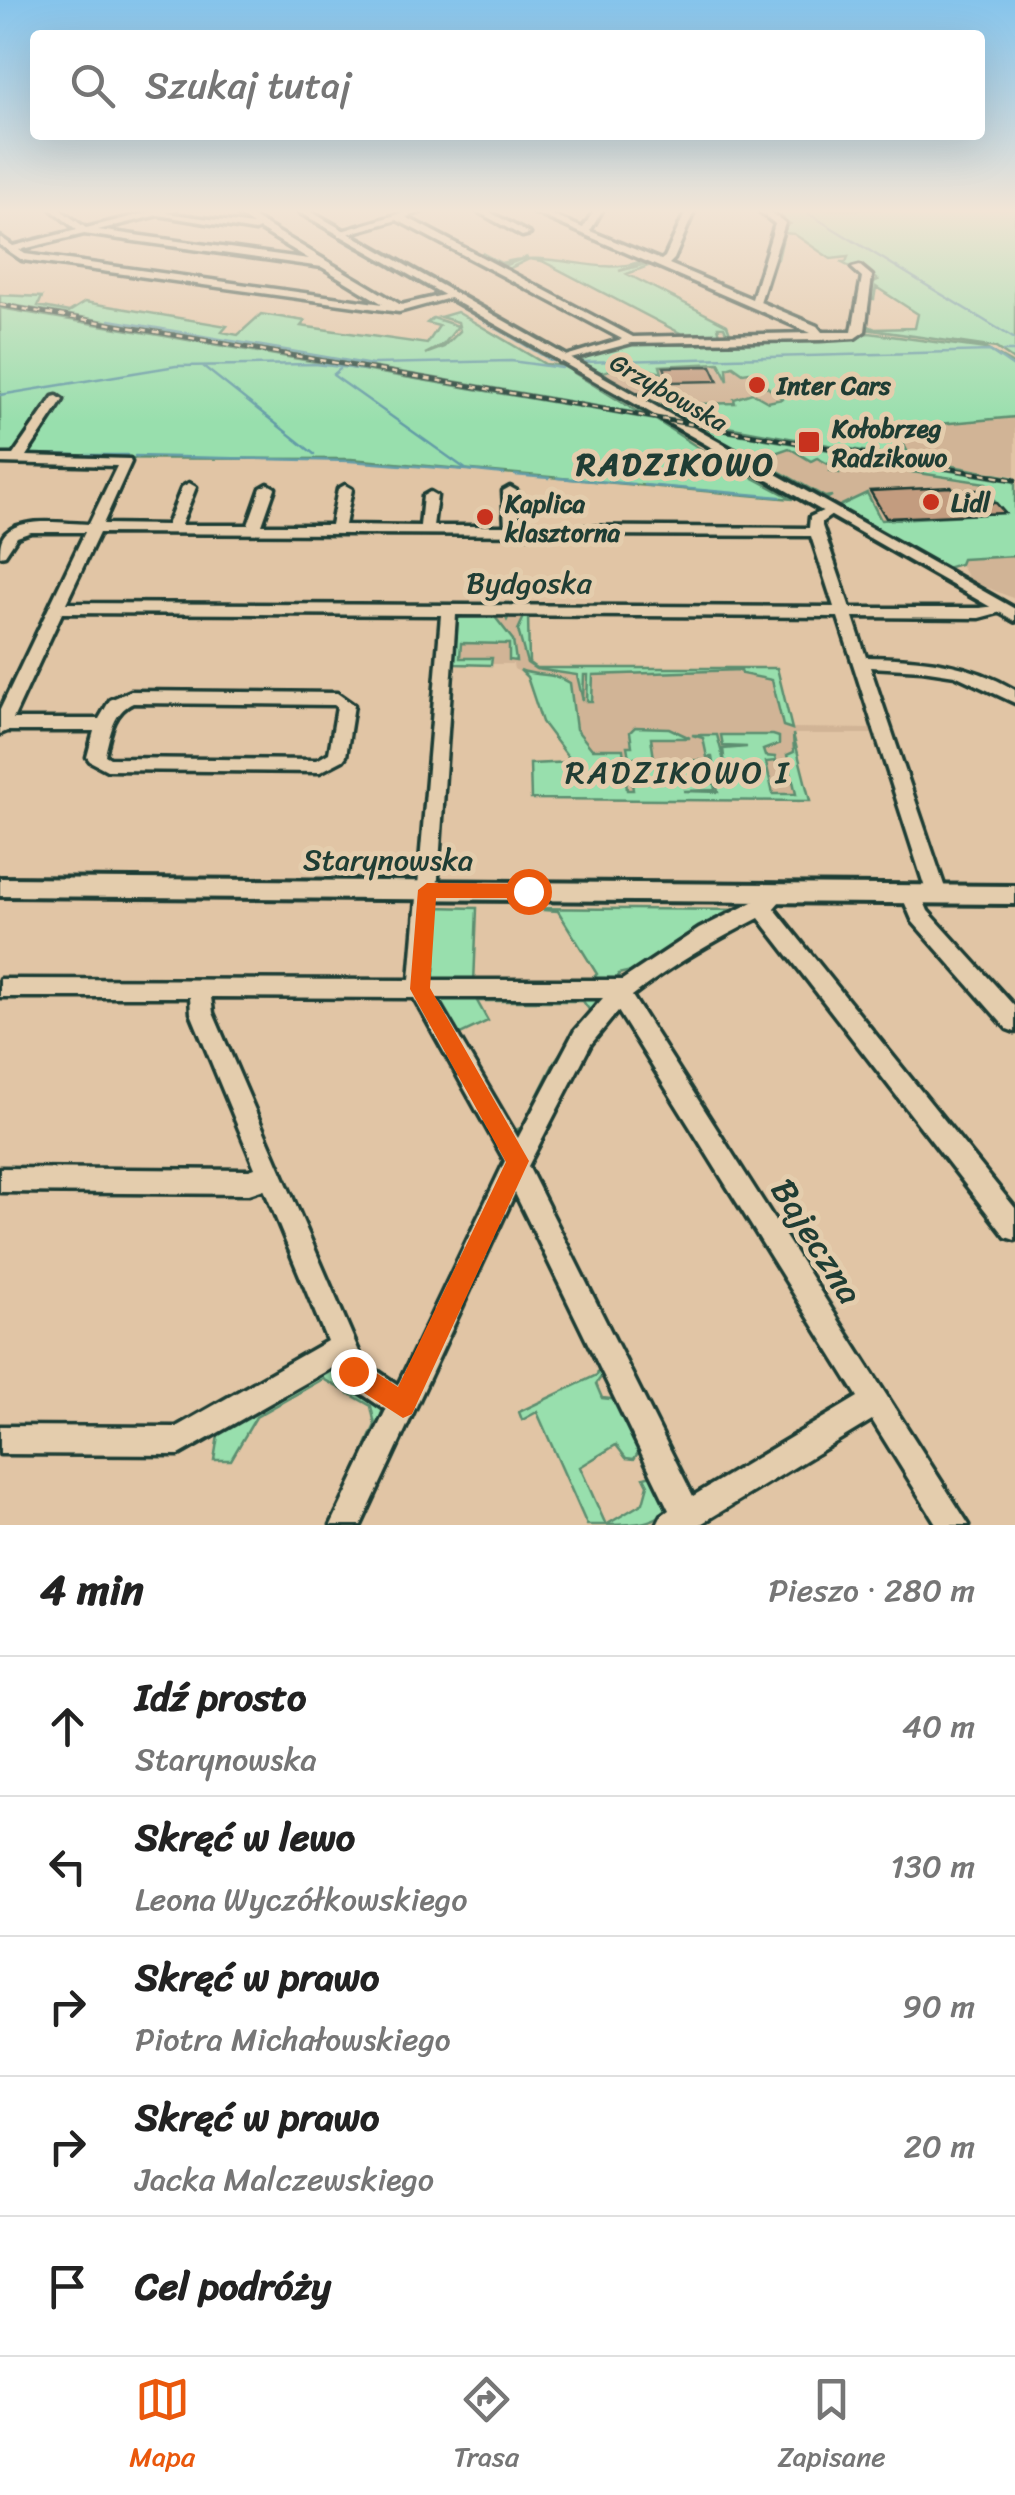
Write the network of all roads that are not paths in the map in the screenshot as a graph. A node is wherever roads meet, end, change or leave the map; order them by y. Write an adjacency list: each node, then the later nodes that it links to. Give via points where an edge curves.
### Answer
1 (193, 280): 10 (street)
2 (351, 280): 10 (street)
3 (424, 280): 8 (street, Grzybowska)
4 (518, 280): 12 (street)
5 (700, 280): 9 (street)
6 (764, 280): 9 (street)
7 (866, 280): 11 (street, via 859,332)
8 (452, 296): 10 (street); 13 (street, Grzybowska)
9 (753, 303): 11 (street)
10 (398, 309)
11 (820, 336): 12 (street)
12 (631, 340): 13 (street)
13 (563, 360): 23 (street, Grzybowska)
14 (57, 400): 16 (street)
15 (0, 459): 16 (street)
16 (16, 459): 24 (street, via 125,462)
17 (189, 487): 25 (street)
18 (268, 488): 26 (street)
19 (346, 489): 27 (street)
20 (510, 491): 29 (street)
21 (430, 496): 28 (street)
22 (593, 510): 30 (street)
23 (829, 512): 31 (street, via 815,520); 36 (street, Grzybowska)
24 (94, 528): 25 (street); 32 (street, via 21,530); 33 (street)
25 (172, 529): 26 (street)
26 (254, 529): 27 (street)
27 (337, 530): 28 (street)
28 (426, 530): 29 (street)
29 (512, 530): 30 (street)
30 (595, 531): 31 (street)
31 (817, 532): 35 (street)
32 (0, 552)
33 (57, 608): 34 (street, Bydgoska); 40 (street)
34 (449, 610): 35 (street, Bydgoska); 42 (street)
35 (844, 612): 36 (street, Bydgoska); 37 (street)
36 (1008, 612)
37 (860, 662): 38 (street, via 952,666); 44 (street)
38 (1015, 697)
39 (104, 725): 39 (street, via 116,704 131,698 337,699 346,705 336,756 320,766 107,764 96,757); 40 (street)
40 (1, 726)
41 (0, 887): 42 (street, Starynowska)
42 (427, 890): 46 (street, Starynowska); 49 (street)
43 (911, 894): 44 (street, Starynowska); 46 (street, Starynowska); 51 (street, via 920,916)
44 (937, 894): 45 (street, Starynowska)
45 (1015, 895)
46 (770, 900): 50 (street); 55 (street)
47 (0, 988): 48 (street)
48 (200, 988): 49 (street); 53 (street, via 202,1014)
49 (420, 989): 50 (street); 52 (street)
50 (622, 992): 52 (street, via 564,1068); 57 (street, Bajeczna)
51 (1015, 1022)
52 (516, 1164): 58 (street); 60 (street)
53 (269, 1176): 54 (street, via 249,1182); 56 (street)
54 (0, 1180)
55 (1015, 1228)
56 (342, 1347): 58 (street, via 358,1377); 59 (street, via 179,1441)
57 (876, 1402): 60 (street); 62 (street, Bajeczna)
58 (403, 1405): 61 (street)
59 (0, 1440)
60 (680, 1520)
61 (346, 1525)
62 (954, 1525)

